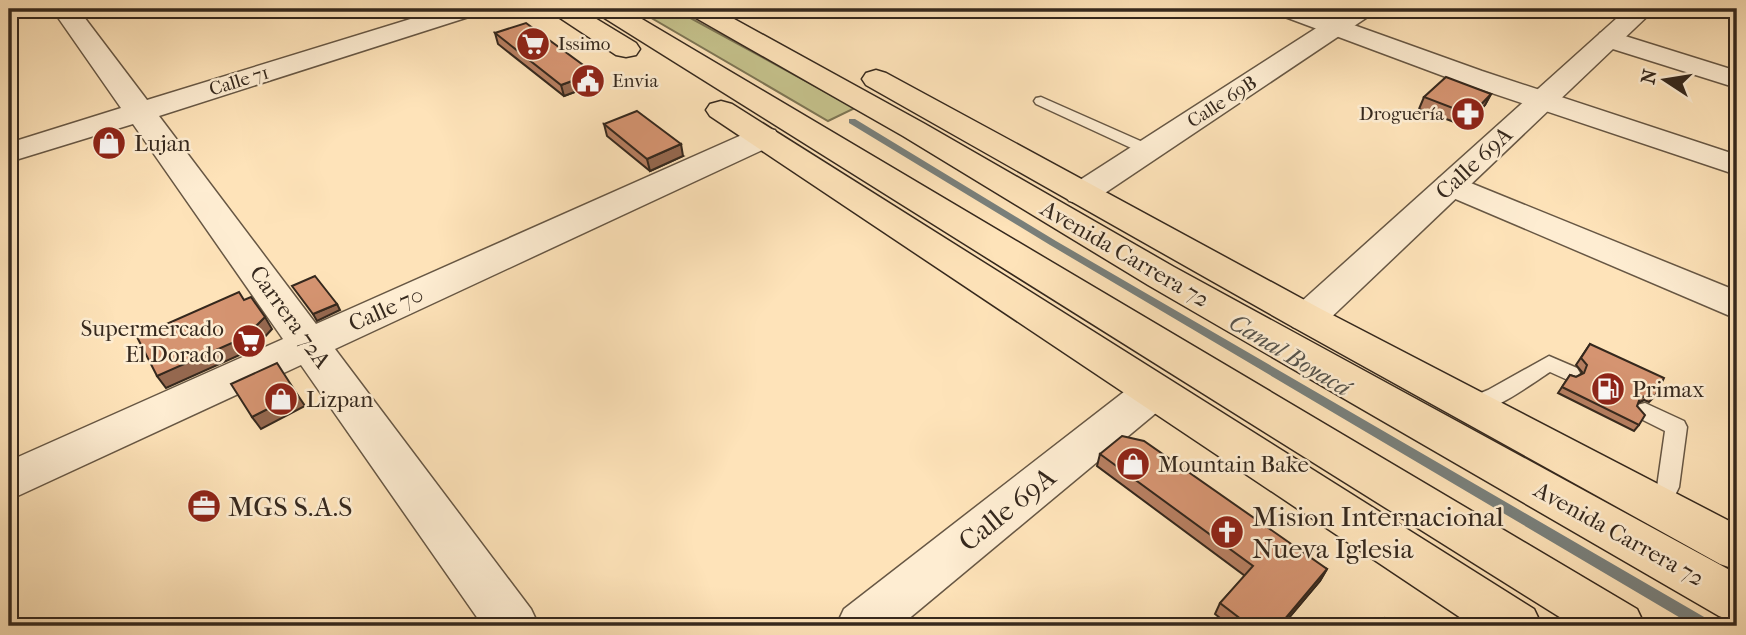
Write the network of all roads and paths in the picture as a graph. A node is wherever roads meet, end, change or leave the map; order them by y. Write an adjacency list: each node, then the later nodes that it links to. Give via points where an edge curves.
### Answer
1 (65, 9): 15 (street, Carrera 72A)
2 (469, 9): 15 (street, Calle 71)
3 (564, 9): 16 (highway)
4 (607, 9): 24 (highway)
5 (698, 9): 20 (highway, Avenida Carrera 72)
6 (744, 9): 22 (highway, Avenida Carrera 72)
7 (1286, 9): 10 (street)
8 (1363, 9): 10 (street, Calle 69B)
9 (1642, 9): 11 (street, Calle 69A)
10 (1336, 27): 13 (street); 17 (street, Calle 69B)
11 (1609, 39): 12 (street); 13 (street, Calle 69A)
12 (1737, 80)
13 (1544, 100): 19 (street); 21 (street, Calle 69A)
14 (1041, 101): 17 (lane)
15 (140, 112): 18 (street, Calle 71); 27 (street, Carrera 72A)
16 (764, 137): 23 (highway); 27 (street, Calle 70)
17 (1148, 150): 22 (street, Calle 69B)
18 (9, 153)
19 (1737, 164)
20 (990, 175): 22 (highway); 35 (highway, Avenida Carrera 72)
21 (1451, 185): 25 (street); 26 (street, Calle 69A)
22 (1081, 194): 26 (highway, Avenida Carrera 72)
23 (903, 229): 24 (highway); 29 (highway)
24 (1028, 266): 39 (highway)
25 (1737, 306)
26 (1307, 318): 30 (highway, Avenida Carrera 72)
27 (309, 343): 32 (street, Calle 70); 36 (street, Carrera 72A)
28 (1570, 373): 30 (lane, via 1549,363)
29 (1153, 392): 37 (street, Calle 69A); 38 (highway)
30 (1471, 406): 33 (highway, Avenida Carrera 72)
31 (1645, 411): 33 (lane, via 1676,426 1668,487)
32 (9, 481)
33 (1658, 507): 34 (highway, Avenida Carrera 72)
34 (1737, 549)
35 (1737, 600)
36 (513, 626)
37 (862, 626)
38 (1516, 626)
39 (1619, 626)

